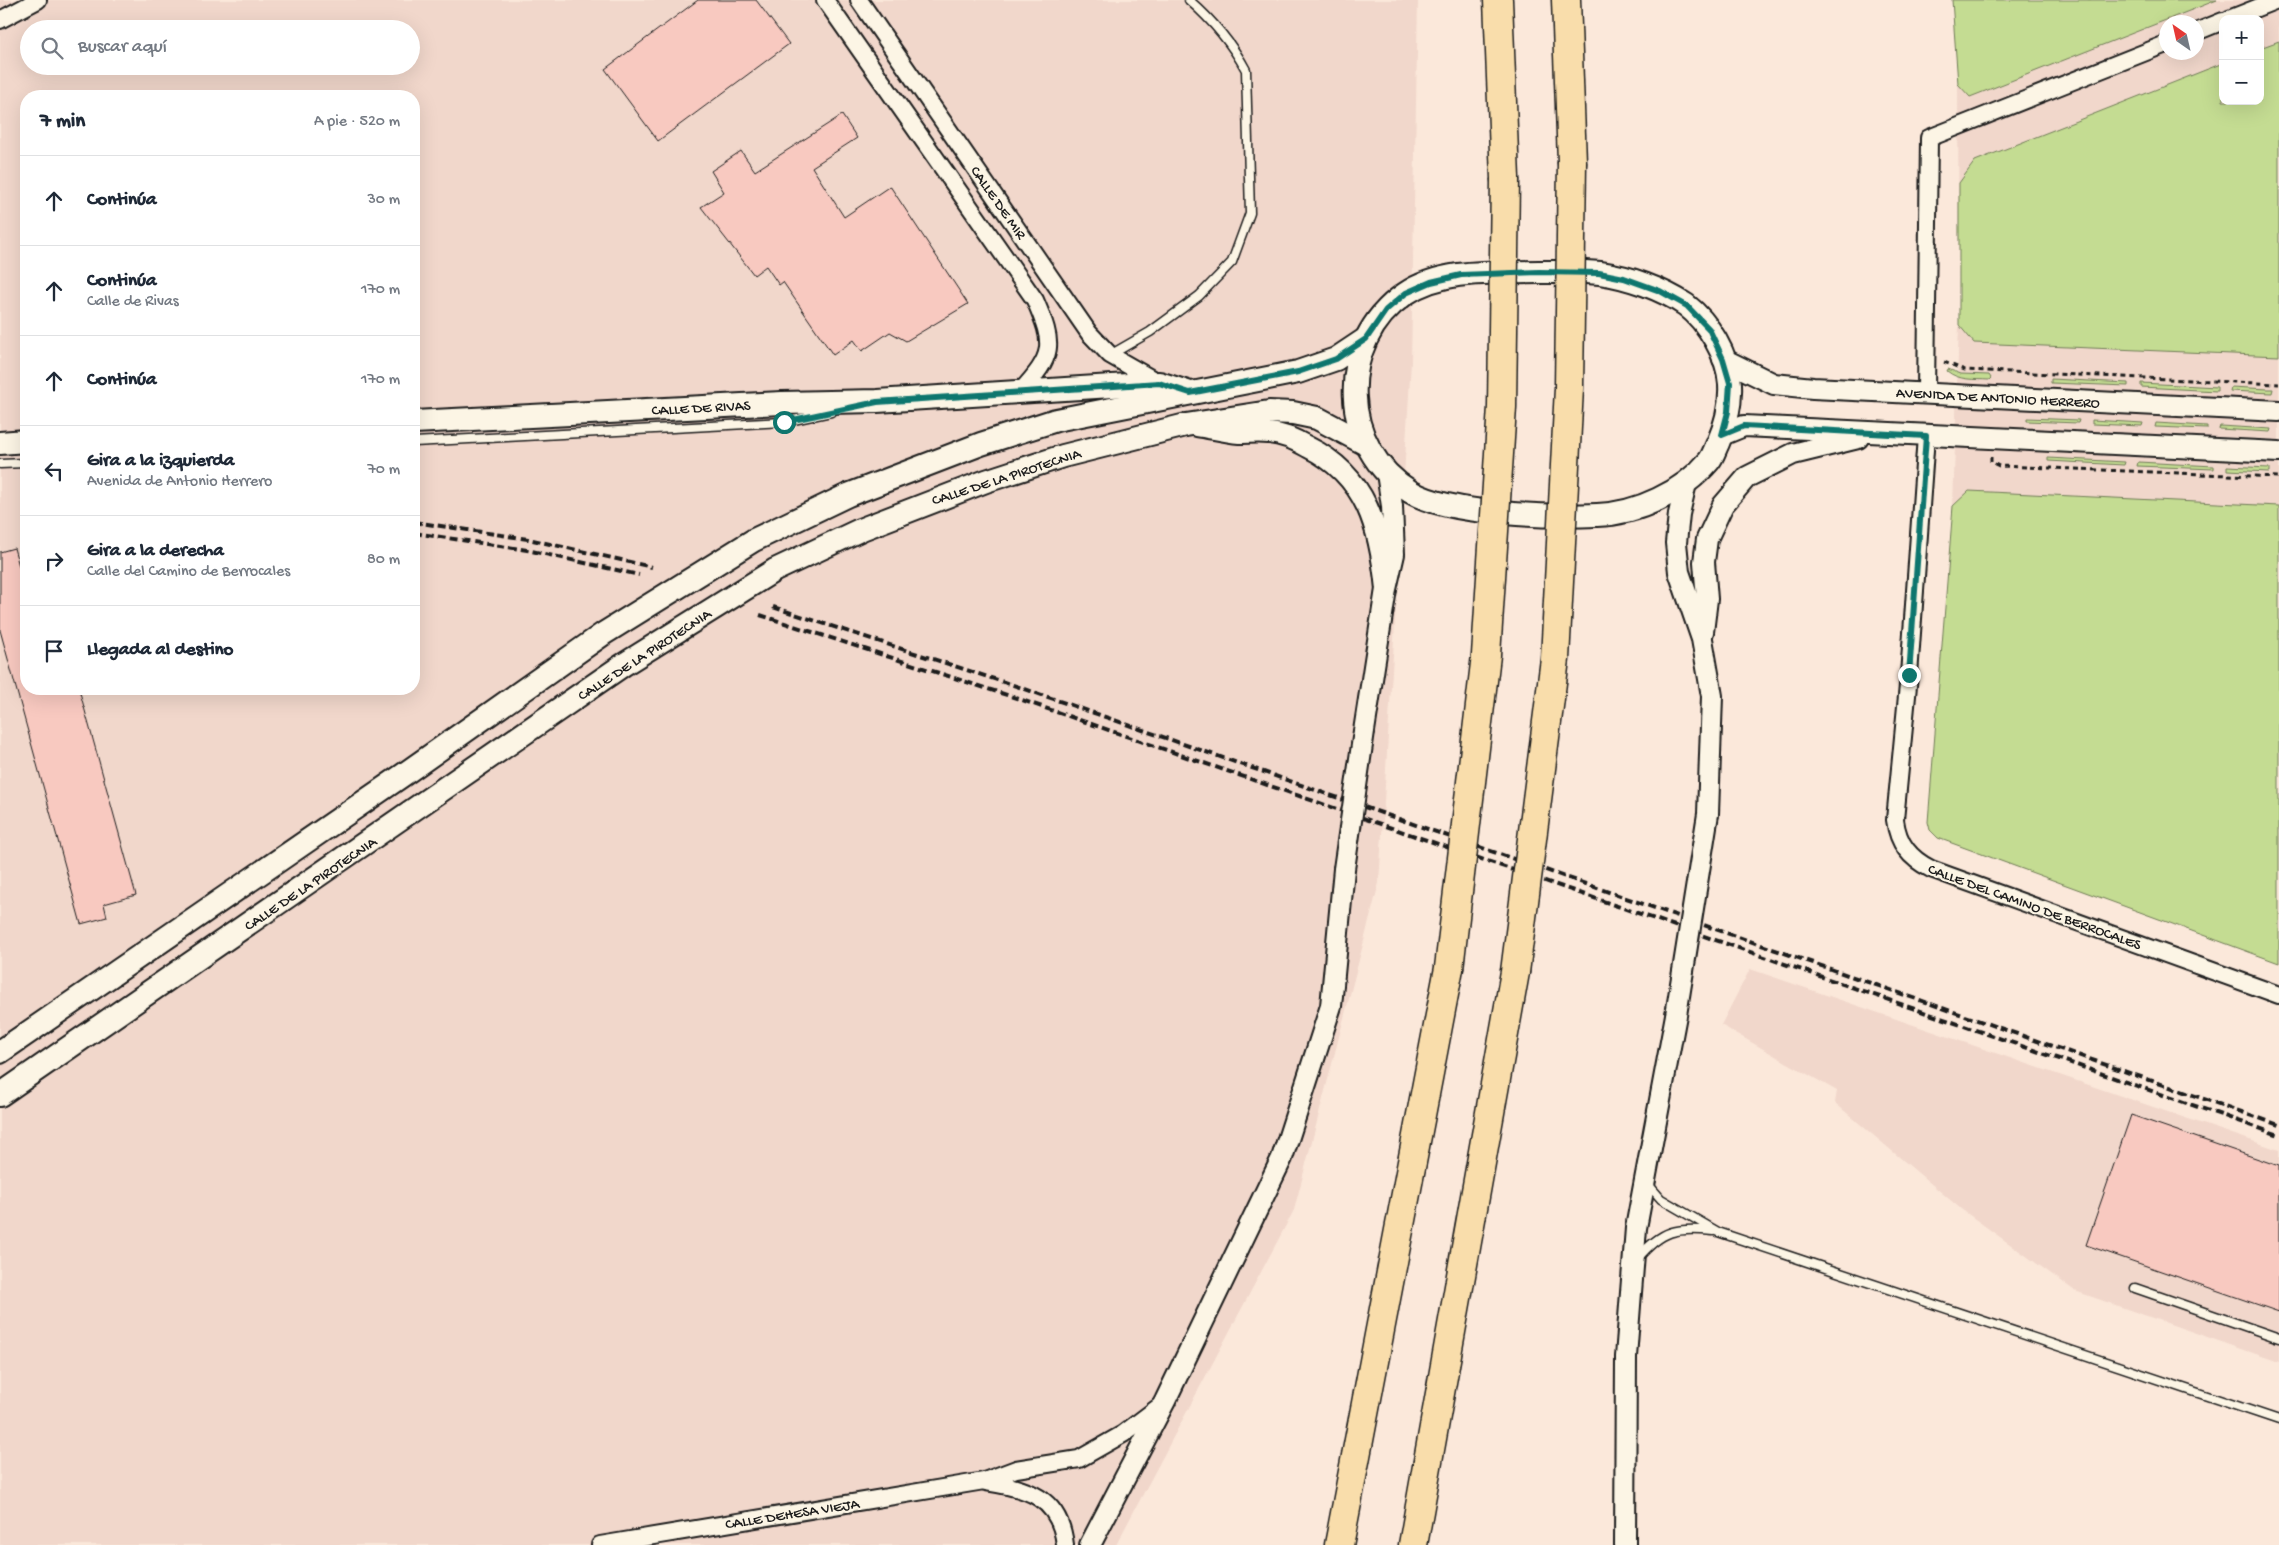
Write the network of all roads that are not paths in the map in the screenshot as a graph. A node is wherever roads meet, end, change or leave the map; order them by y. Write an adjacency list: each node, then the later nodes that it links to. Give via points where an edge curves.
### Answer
1 (38, 0): 9 (street)
2 (825, 0): 17 (street, CALLE DE MIR, via 1035,300 1046,325 1050,347 1038,372)
3 (859, 0): 14 (street, CALLE DE MIR, via 1089,333)
4 (1189, 0): 14 (lane, via 1235,49 1246,70 1250,213 1232,262 1199,296)
5 (1498, 0): 52 (highway, bridge, via 1505,179 1502,407 1486,655 1450,968)
6 (1566, 0): 53 (highway, bridge, via 1572,162 1569,388 1555,659 1515,972)
7 (2277, 0): 8 (street)
8 (2240, 15)
9 (0, 20)
10 (2219, 23): 11 (street)
11 (2204, 29)
12 (2159, 47): 19 (street, via 1929,138)
13 (1366, 339): 15 (main road, via 1386,310 1406,293 1431,282 1461,275 1599,273 1660,291 1687,306 1709,329); 18 (main road, CALLE DE RIVAS, via 1336,359 1298,372); 30 (main road, via 1357,368 1354,397 1357,421)
14 (1110, 356): 16 (street, CALLE DE MIR)
15 (1723, 359): 19 (street, AVENIDA DE ANTONIO HERRERO, via 1774,384); 25 (main road, via 1730,383)
16 (1159, 383): 17 (main road, CALLE DE RIVAS); 18 (main road, CALLE DE RIVAS)
17 (1020, 392): 20 (main road, CALLE DE RIVAS)
18 (1190, 393): 39 (main road, via 1056,420 981,444 848,495 754,540 603,634)
19 (1926, 394): 21 (street, AVENIDA DE ANTONIO HERRERO)
20 (877, 402): 22 (main road, CALLE DE RIVAS, via 782,403); 28 (lane, via 784,422)
21 (2279, 411)
22 (420, 422)
23 (1186, 425): 30 (main road, CALLE DE LA PIROTECNIA, via 1269,412 1293,413 1317,418); 36 (street, via 1270,433 1295,440 1320,452 1343,470 1359,489 1372,517 1382,550); 40 (main road, CALLE DE LA PIROTECNIA, via 1063,456 986,481 862,529 774,570 623,665)
24 (1878, 433): 25 (street, via 1744,426); 26 (street); 37 (street, via 1793,454 1746,477 1723,505 1707,539 1704,562 1707,599)
25 (1722, 435): 35 (main road, via 1710,460)
26 (1926, 436): 31 (street); 38 (street, CALLE DEL CAMINO DE BERROCALES, via 1895,820 1897,834 1904,847 1912,857 1931,869)
27 (20, 441): 29 (main road)
28 (420, 442)
29 (0, 443)
30 (1366, 444): 34 (main road)
31 (2279, 452)
32 (20, 463): 33 (lane)
33 (0, 464)
34 (1387, 473): 35 (main road, via 1412,492 1451,506 1531,515 1600,515 1651,504); 36 (street, via 1394,554)
35 (1686, 483): 37 (street, via 1676,543 1679,572)
36 (1386, 589): 46 (street, bridge, via 1344,868 1331,1006 1282,1158)
37 (1702, 639): 41 (street, bridge, via 1712,696 1708,814)
38 (2279, 995)
39 (0, 1052)
40 (0, 1096)
41 (1645, 1181): 42 (lane, via 1661,1198); 43 (street, via 1636,1228)
42 (1718, 1232): 43 (lane, via 1687,1228 1667,1232 1651,1243); 47 (lane)
43 (1635, 1262): 54 (street, via 1626,1357)
44 (2135, 1288): 45 (lane)
45 (2279, 1338)
46 (1165, 1401): 48 (street, CALLE DEHESA VIEJA, via 1123,1434 1079,1459 1016,1469); 51 (street)
47 (2279, 1420)
48 (984, 1481): 49 (street, CALLE DEHESA VIEJA); 50 (street, CALLE DEHESA VIEJA, via 1019,1487 1040,1496 1055,1513 1064,1531)
49 (600, 1545)
50 (1065, 1545)
51 (1090, 1545)
52 (1339, 1545)
53 (1413, 1545)
54 (1625, 1545)

